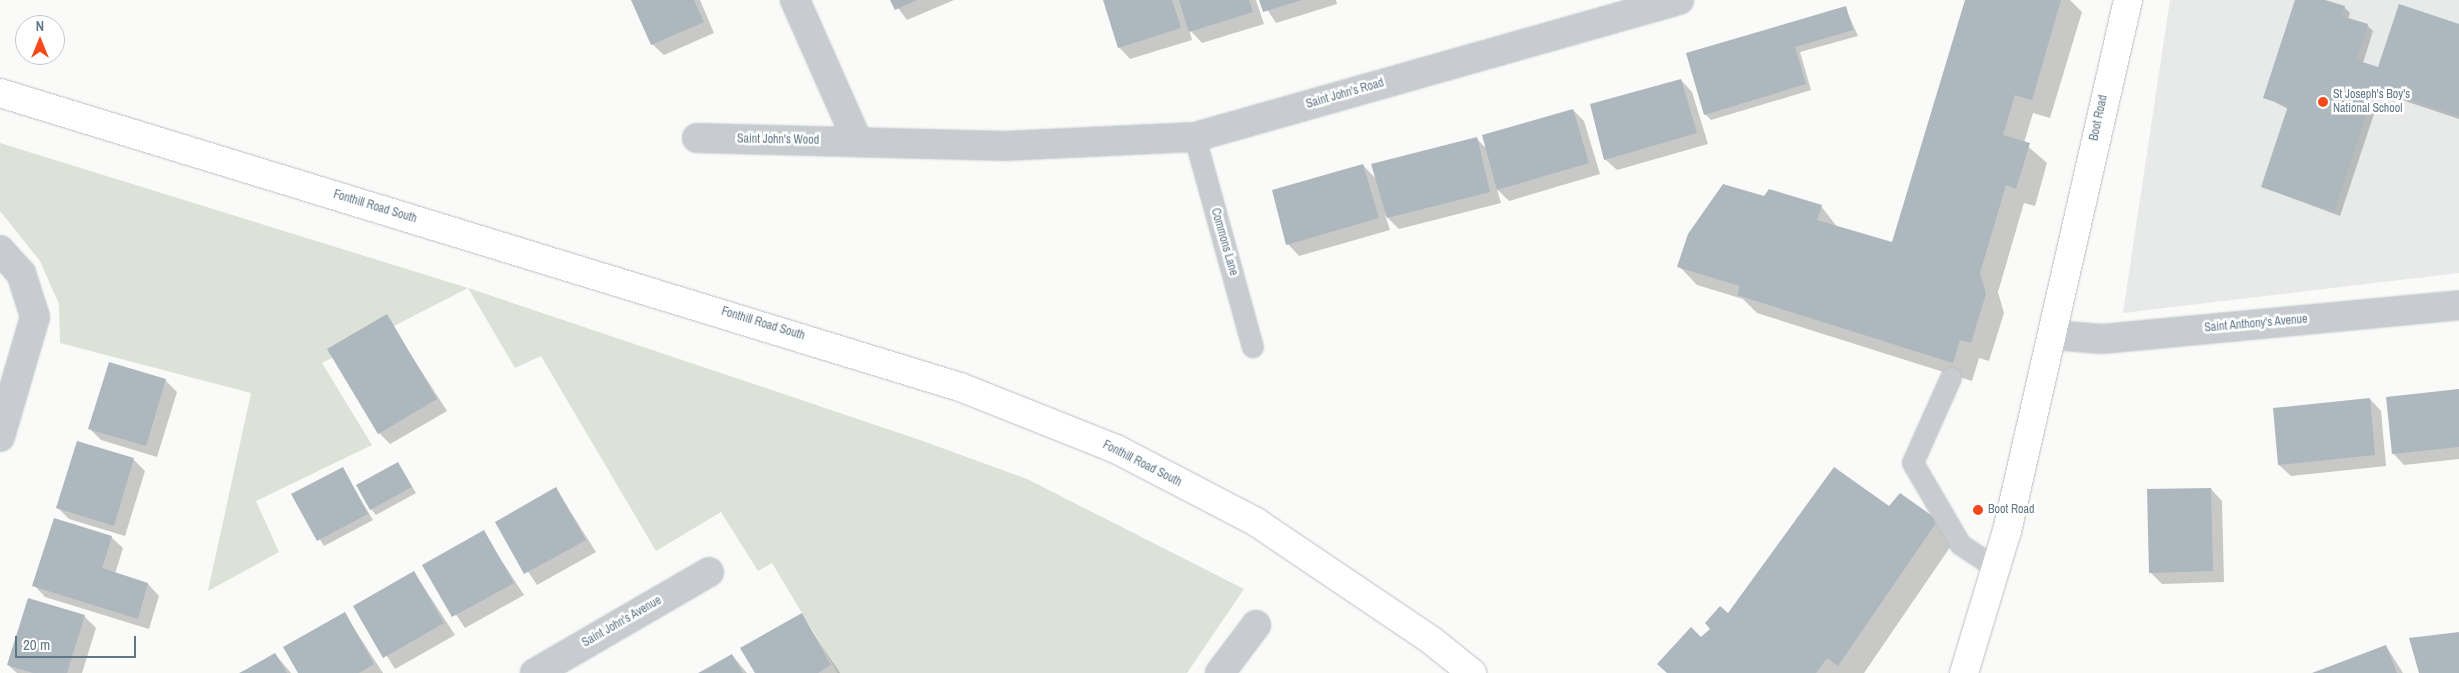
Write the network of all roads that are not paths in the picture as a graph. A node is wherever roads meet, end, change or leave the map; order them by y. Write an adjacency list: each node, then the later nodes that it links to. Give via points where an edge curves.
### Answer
1 (795, 0): 7 (street)
2 (1679, 0): 6 (street, Saint John's Road)
3 (2128, 0): 11 (main road, Boot Road)
4 (0, 93): 20 (main road, Fonthill Road South, via 799,335 970,391 1116,449 1256,522 1432,640)
5 (697, 138): 7 (street, Saint John's Wood)
6 (1194, 138): 8 (street, Saint John's Road); 12 (lane, Commons Lane)
7 (858, 142): 8 (street, Saint John's Wood)
8 (1005, 146)
9 (0, 250): 14 (street, via 22,273 35,317)
10 (2459, 305): 11 (street, Saint Anthony's Avenue, via 2102,339)
11 (2053, 335): 15 (main road, Boot Road)
12 (1253, 347)
13 (1950, 378): 15 (lane, via 1913,463 1961,545)
14 (0, 437)
15 (1996, 568): 21 (main road, Boot Road)
16 (708, 572): 18 (street, Saint John's Avenue)
17 (1256, 625): 19 (street)
18 (536, 673)
19 (1220, 673)
20 (1472, 673)
21 (1964, 673)

